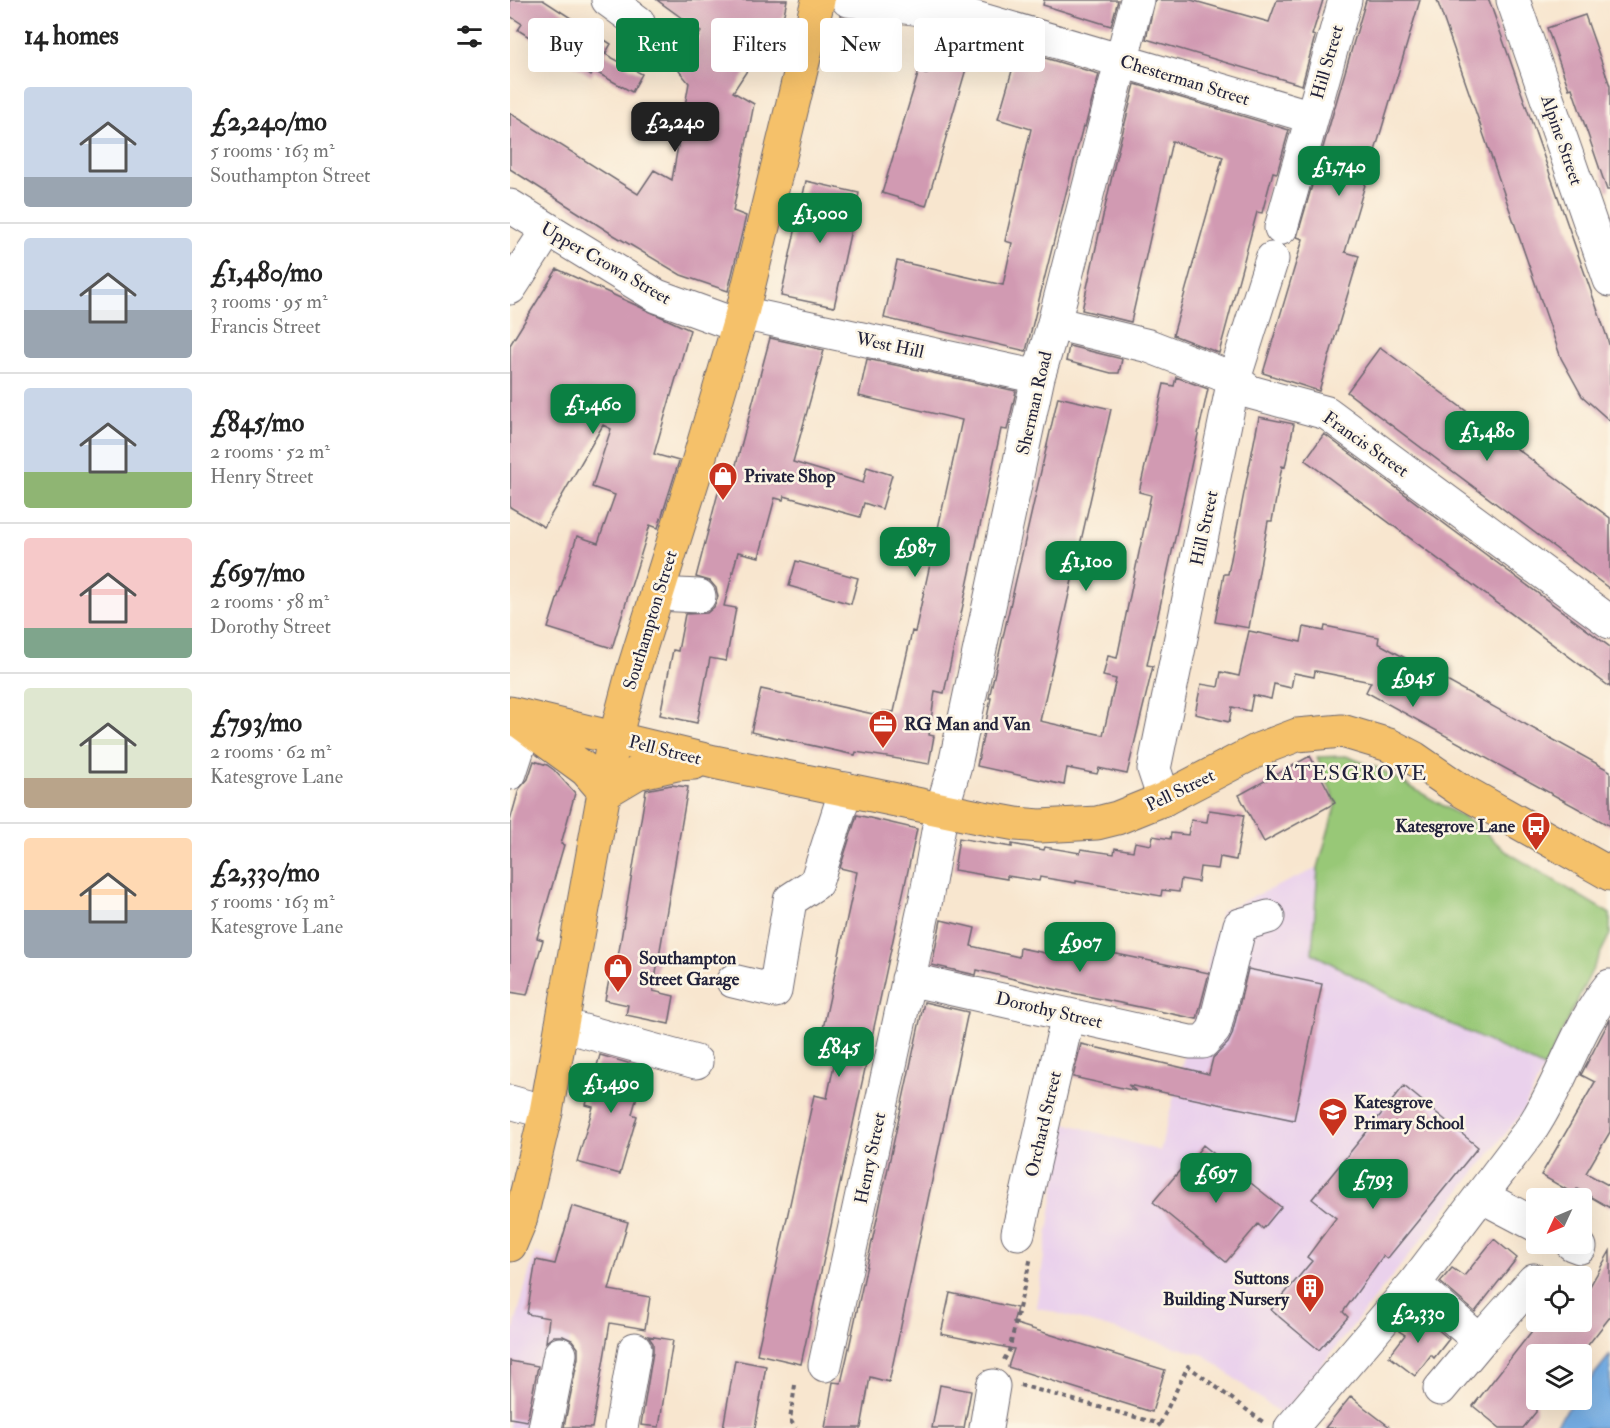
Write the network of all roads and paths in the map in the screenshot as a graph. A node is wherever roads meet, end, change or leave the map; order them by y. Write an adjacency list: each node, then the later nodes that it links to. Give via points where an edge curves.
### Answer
1 (608, 0): 8 (street)
2 (818, 0): 15 (main road, Southampton Street)
3 (848, 0): 7 (street, Chesterman Street)
4 (1137, 0): 9 (street, Sherman Road)
5 (1345, 0): 10 (street, Hill Street)
6 (1513, 0): 13 (street, Alpine Street)
7 (963, 7): 9 (street, Chesterman Street)
8 (633, 18)
9 (1121, 61): 10 (street, Chesterman Street); 16 (street, Sherman Road)
10 (1312, 117): 18 (street, Hill Street)
11 (510, 206): 12 (street, Upper Crown Street)
12 (548, 231): 14 (street); 15 (street, Upper Crown Street, via 657,296)
13 (1610, 280)
14 (510, 288)
15 (740, 320): 17 (street, West Hill); 19 (main road, Southampton Street)
16 (1054, 323): 17 (street, Sherman Road); 18 (street, Francis Street, via 1149,346)
17 (1038, 377): 29 (street, Sherman Road, via 955,765)
18 (1234, 379): 21 (street, Francis Street, via 1250,392 1326,413); 28 (street, Hill Street, via 1154,769)
19 (657, 594): 20 (street); 23 (main road, Southampton Street)
20 (699, 596)
21 (1610, 622)
22 (516, 719): 23 (main road, Pell Street); 25 (street, via 521,740); 27 (main road, via 586,770)
23 (616, 738): 24 (main road, Pell Street); 27 (main road, Southampton Street)
24 (714, 762): 26 (main road, Pell Street); 27 (main road, Pell Street, via 677,764 637,773)
25 (510, 773)
26 (846, 789): 29 (main road, Pell Street); 33 (street, via 816,883 790,900 775,991)
27 (605, 792): 36 (main road, Southampton Street)
28 (1164, 799): 29 (main road, Pell Street, via 1117,818 1074,826 1016,824); 30 (main road, Pell Street, via 1260,749 1297,735 1342,731 1389,745 1414,758 1459,789)
29 (942, 809): 32 (street, Henry Street)
30 (1610, 874)
31 (1268, 916): 35 (street, Dorothy Street, via 1240,925 1214,1030 1203,1042)
32 (908, 979): 35 (street, Dorothy Street); 50 (street, Henry Street)
33 (733, 981)
34 (1609, 990): 40 (street, via 1589,1019 1542,1113)
35 (1068, 1015): 42 (street, Orchard Street)
36 (562, 1025): 37 (street); 39 (main road, Southampton Street)
37 (696, 1062)
38 (510, 1102): 39 (street)
39 (546, 1112): 43 (main road, Southampton Street, via 520,1221)
40 (1481, 1196): 41 (street); 44 (street)
41 (1526, 1220)
42 (1026, 1240): 48 (path)
43 (510, 1245)
44 (1414, 1284): 46 (street); 60 (street)
45 (1526, 1288): 46 (street)
46 (1480, 1341): 53 (street)
47 (635, 1349): 56 (street)
48 (1009, 1351)
49 (560, 1354): 55 (street)
50 (825, 1365)
51 (795, 1385): 57 (path, via 790,1420)
52 (993, 1386): 54 (path, via 1012,1383); 58 (street)
53 (1440, 1389)
54 (1158, 1426): 59 (path, via 1188,1366)
55 (545, 1428)
56 (621, 1428)
57 (796, 1428)
58 (986, 1428)
59 (1270, 1428)
60 (1291, 1428)

